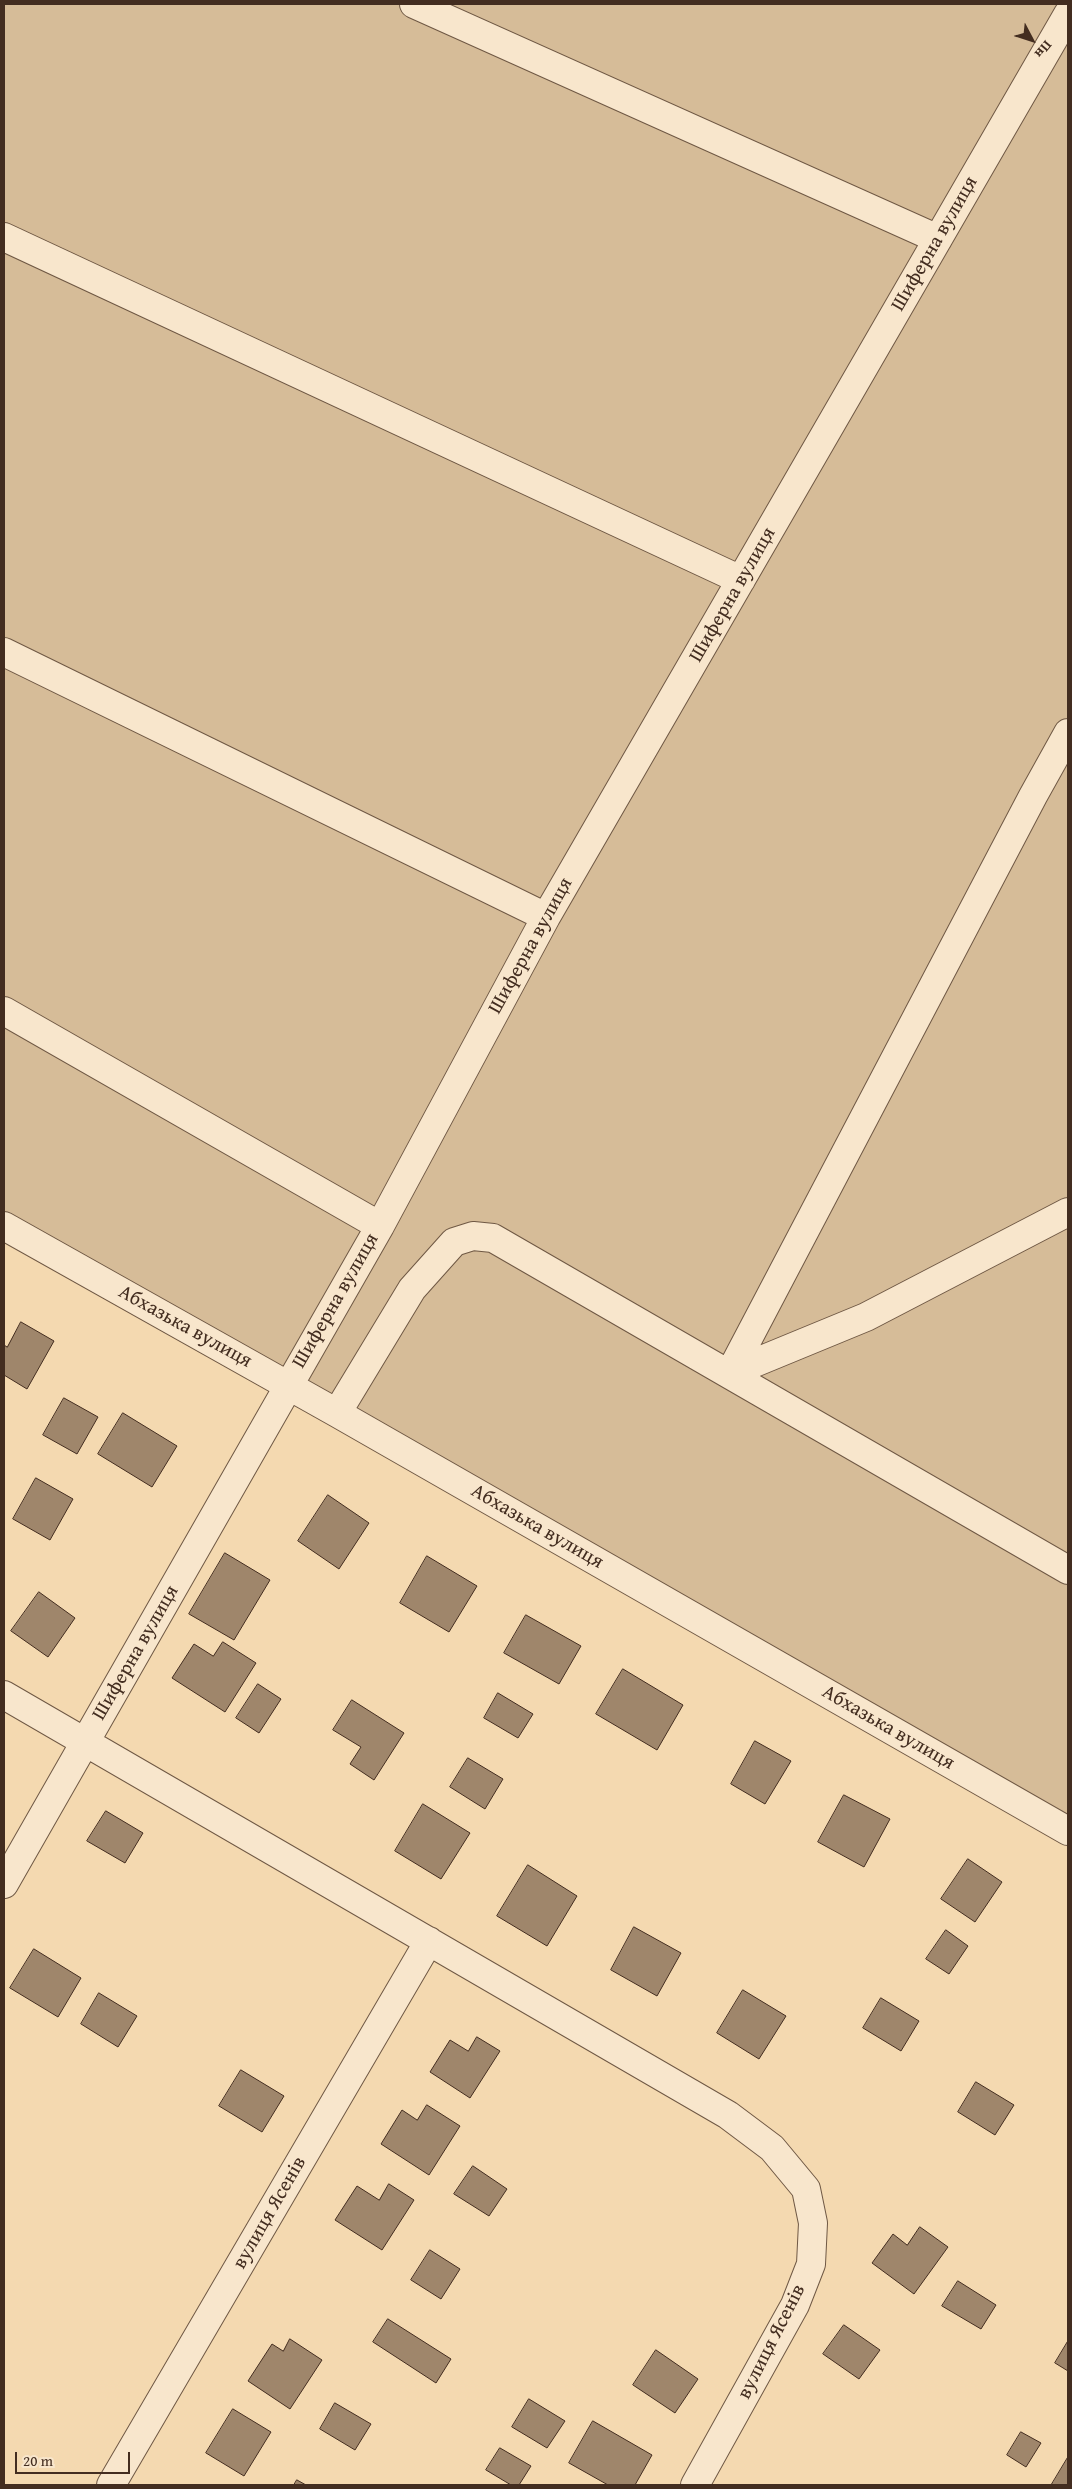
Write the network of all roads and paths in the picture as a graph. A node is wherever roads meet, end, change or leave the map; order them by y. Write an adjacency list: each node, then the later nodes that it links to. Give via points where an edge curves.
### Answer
1 (414, 4): 4 (street)
2 (1068, 14): 4 (street, Шиферна вулиця)
3 (4, 237): 5 (street)
4 (938, 239): 5 (street, Шиферна вулиця)
5 (741, 580): 10 (street, Шиферна вулиця)
6 (4, 652): 10 (street)
7 (1068, 733): 9 (street)
8 (1068, 778): 9 (street)
9 (1033, 796): 15 (street)
10 (546, 917): 14 (street, Шиферна вулиця)
11 (4, 1011): 14 (street)
12 (1068, 1212): 15 (street, via 866,1317)
13 (4, 1226): 16 (street, Абхазька вулиця)
14 (380, 1226): 16 (street, Шиферна вулиця)
15 (730, 1374): 17 (street, via 493,1238 473,1236 454,1242 412,1289); 18 (street)
16 (288, 1385): 17 (street, Абхазька вулиця); 20 (street, Шиферна вулиця)
17 (336, 1413): 21 (street, Абхазька вулиця)
18 (1068, 1570)
19 (4, 1695): 20 (street)
20 (85, 1743): 22 (street, Шиферна вулиця); 23 (street)
21 (1068, 1831)
22 (4, 1884)
23 (429, 1941): 24 (street, вулиця Ясенів); 25 (street, вулиця Ясенів, via 728,2115 772,2148 806,2189 813,2224 810,2264 795,2305)
24 (111, 2485)
25 (695, 2485)

